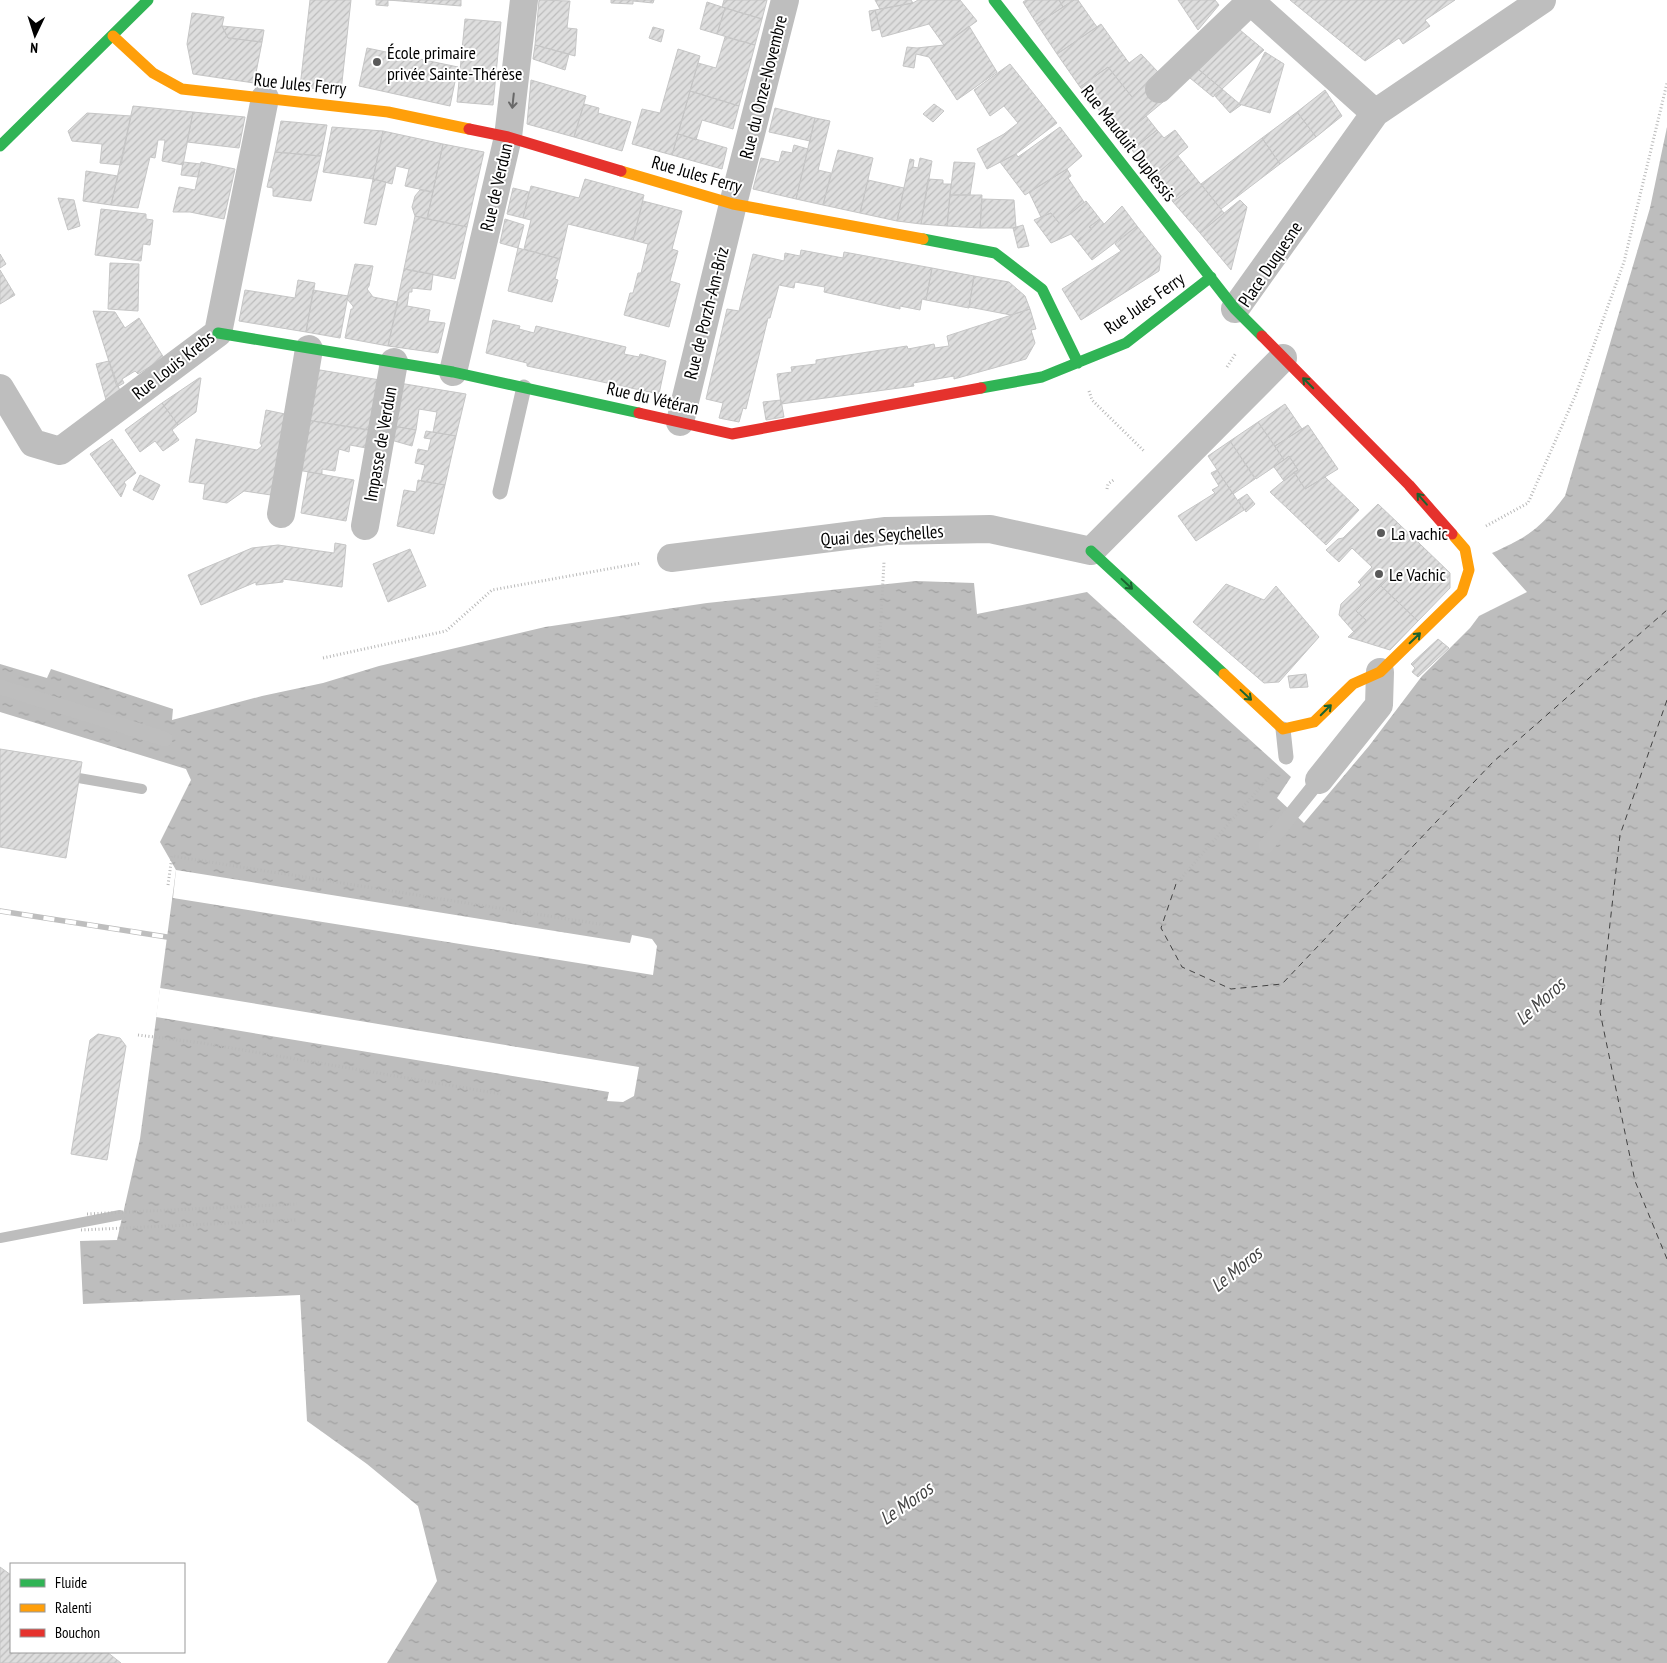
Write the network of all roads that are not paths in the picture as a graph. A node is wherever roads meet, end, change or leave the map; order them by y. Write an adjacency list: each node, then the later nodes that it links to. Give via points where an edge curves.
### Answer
1 (148, 0): 7 (street)
2 (524, 0): 11 (street, Rue de Verdun, one-way to 11)
3 (785, 0): 13 (street, Rue du Onze-Novembre)
4 (994, 0): 14 (street, Rue Mauduit Duplessis)
5 (1542, 0): 10 (street, Place Duquesne)
6 (1249, 1): 8 (street); 10 (street)
7 (114, 36): 9 (street, Rue Jules Ferry, via 146,68 168,84 182,89); 12 (street)
8 (1159, 89)
9 (265, 98): 11 (street, Rue Jules Ferry, via 388,112); 16 (street, Rue Louis Krebs)
10 (1375, 113): 15 (street, Place Duquesne)
11 (508, 138): 13 (street, Rue Jules Ferry); 21 (street, Rue de Verdun)
12 (0, 146)
13 (733, 204): 20 (street, Rue Jules Ferry, via 995,252 1042,289); 24 (street, Rue de Porzh-Am-Briz)
14 (1211, 277): 15 (street, Rue Mauduit Duplessis); 20 (street, Rue Jules Ferry, via 1126,343)
15 (1236, 309): 18 (street, Place Duquesne)
16 (218, 333): 17 (street, Rue du Vétéran); 23 (street, Rue Louis Krebs, via 60,452 33,443)
17 (309, 349): 19 (street, Rue du Vétéran); 26 (street)
18 (1283, 358): 28 (street); 30 (street, Place Duquesne, one-way to 18, via 1462,592 1469,570 1465,549 1409,485)
19 (394, 362): 21 (street, Rue du Vétéran); 27 (street, Impasse de Verdun)
20 (1078, 363): 24 (street, Rue du Vétéran, via 1042,378 732,434)
21 (452, 372): 22 (street, Rue du Vétéran)
22 (524, 387): 24 (street, Rue du Vétéran); 25 (lane)
23 (0, 388)
24 (680, 422)
25 (500, 492)
26 (281, 514)
27 (365, 526)
28 (1091, 551): 29 (street, Quai des Seychelles, via 981,529 886,532); 32 (street, one-way to 32)
29 (671, 558)
30 (1380, 672): 32 (street, one-way to 30, via 1314,722 1353,684); 35 (street, via 1379,705)
31 (0, 687): 33 (lane)
32 (1283, 729): 34 (lane)
33 (165, 738)
34 (1286, 757)
35 (1319, 780): 36 (lane)
36 (1266, 846)

